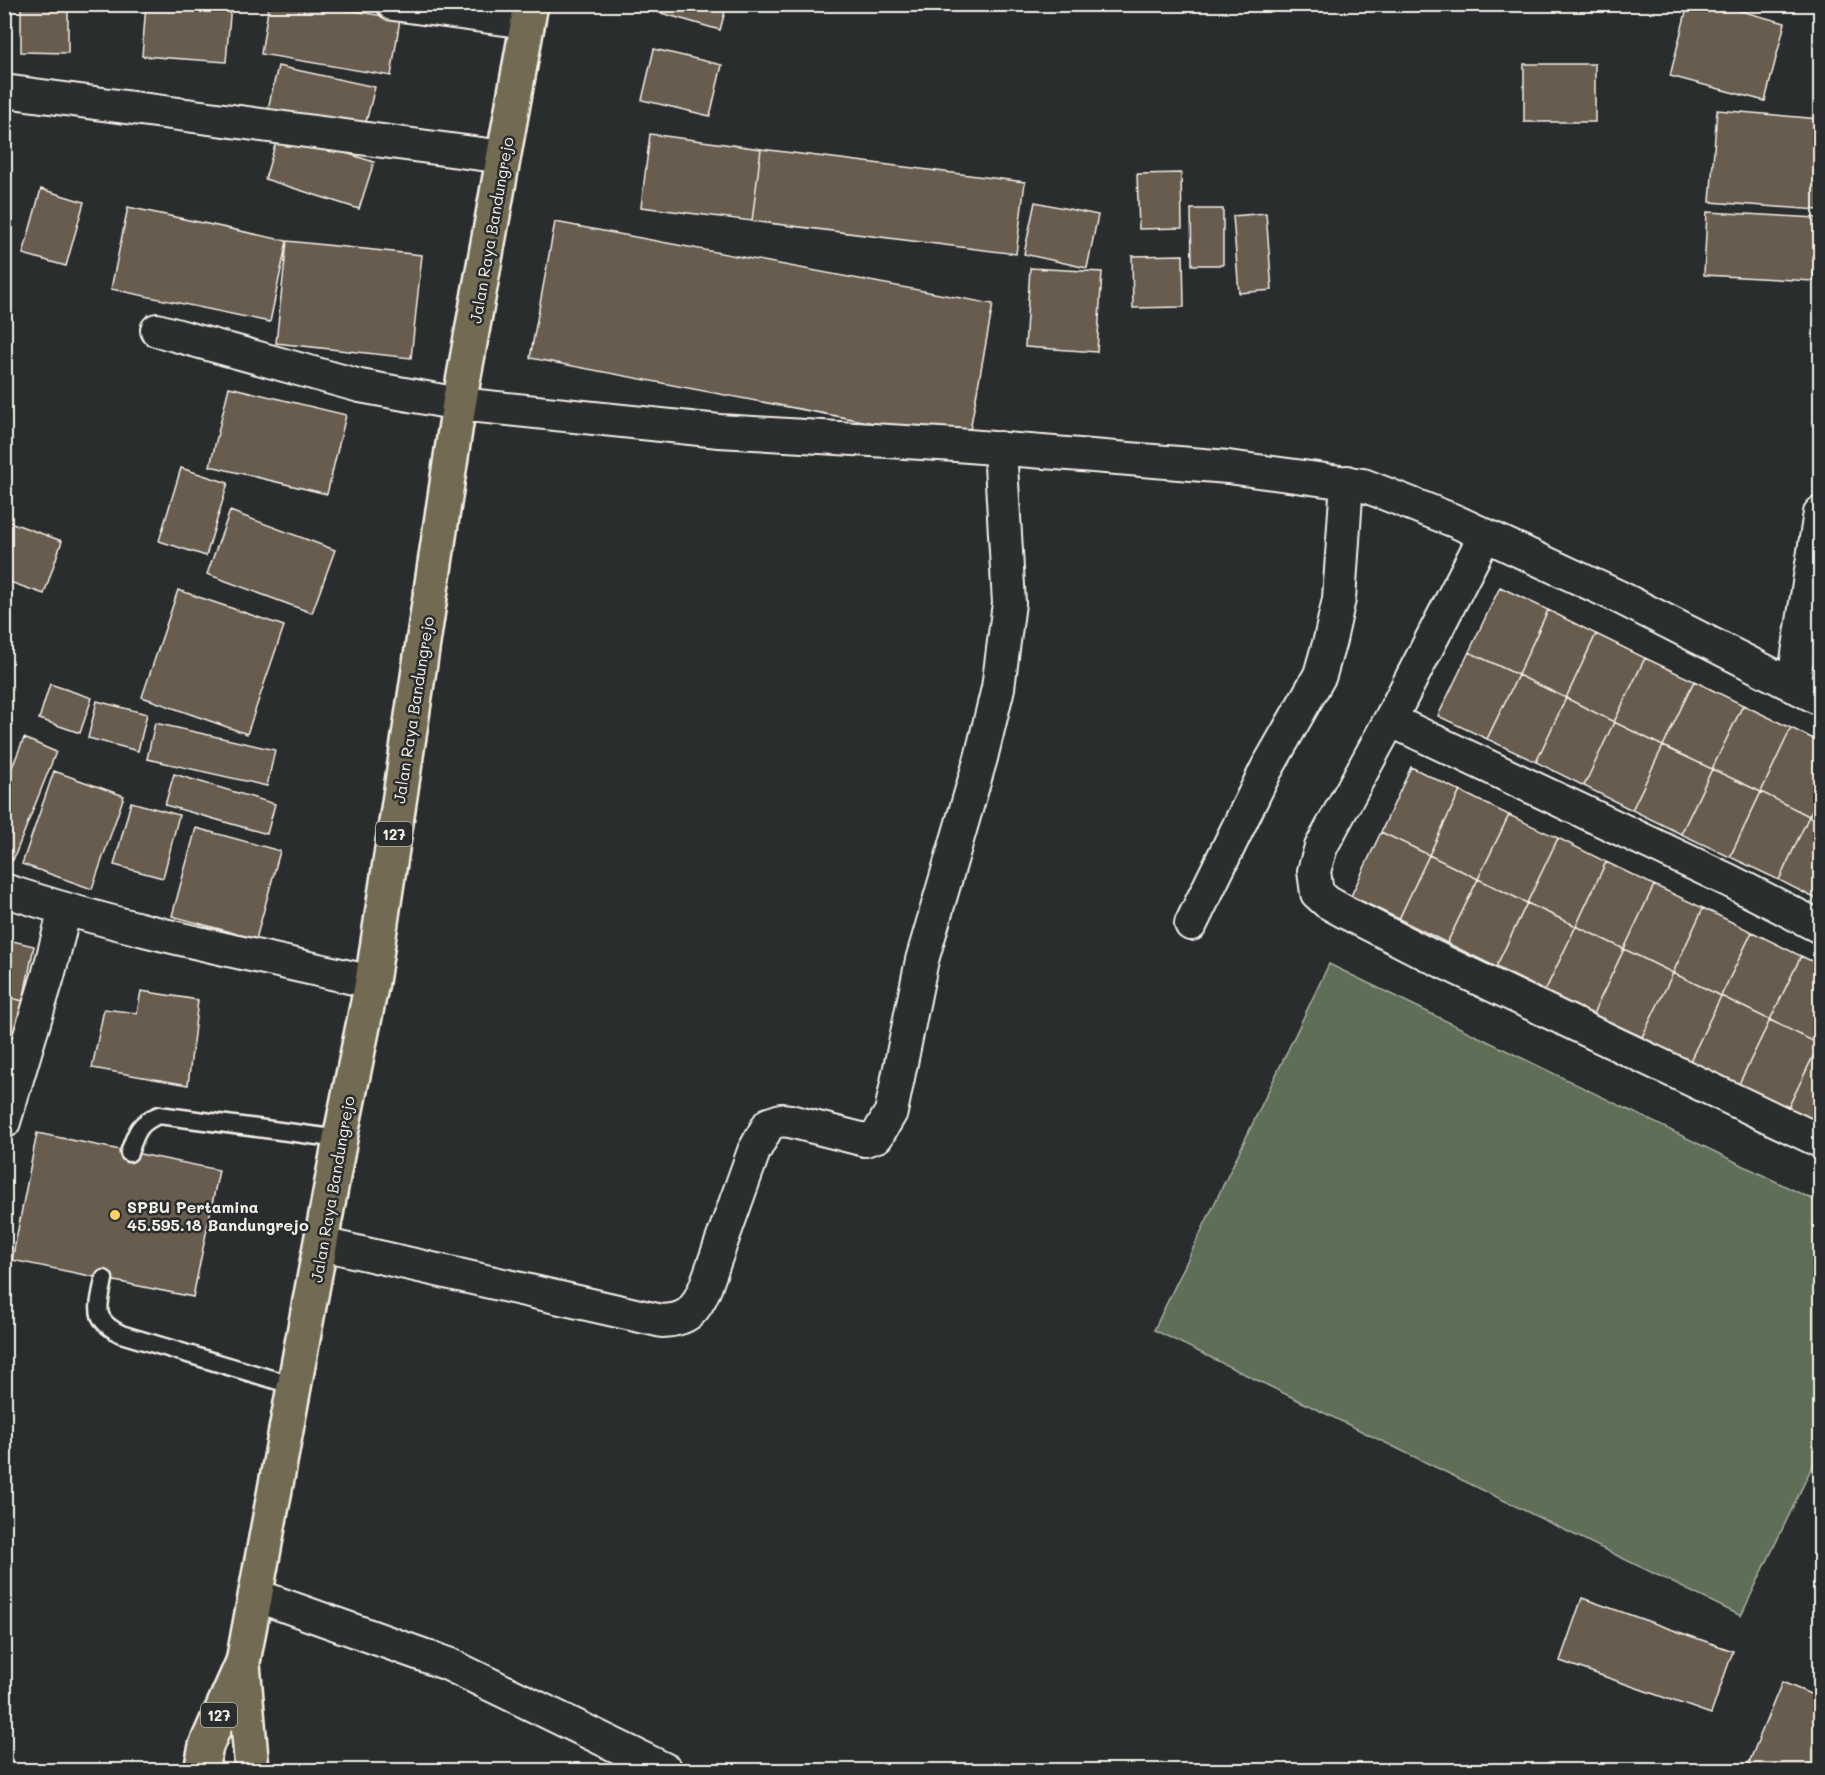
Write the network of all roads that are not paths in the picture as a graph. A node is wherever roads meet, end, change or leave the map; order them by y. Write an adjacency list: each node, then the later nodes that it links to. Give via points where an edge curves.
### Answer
1 (393, 4): 2 (street)
2 (529, 14): 4 (main road, Jalan Raya Bandungrejo / 127)
3 (4, 91): 4 (street)
4 (504, 157): 6 (main road, Jalan Raya Bandungrejo / 127)
5 (157, 330): 6 (street, via 360,386)
6 (459, 404): 7 (street, via 719,431); 17 (main road, Jalan Raya Bandungrejo / 127)
7 (1000, 448): 8 (street, via 1228,467); 22 (street, via 1009,603 998,688 922,960 891,1112 877,1136 865,1140 789,1121 769,1124 754,1151 697,1306 687,1316 674,1320 662,1321)
8 (1347, 482): 10 (street, via 1363,484); 15 (street, via 1339,599 1320,675 1266,770)
9 (1821, 513): 11 (street)
10 (1485, 535): 11 (street, via 1617,596); 12 (street)
11 (1807, 692)
12 (1390, 720): 16 (street); 20 (street, via 1321,847 1314,872 1317,893 1345,912 1431,956)
13 (4, 890): 14 (street)
14 (65, 910): 17 (street); 18 (street)
15 (1191, 924)
16 (1821, 927)
17 (372, 982): 19 (main road, Jalan Raya Bandungrejo / 127)
18 (4, 1122)
19 (340, 1139): 21 (lane, via 159,1115 138,1128); 22 (main road, Jalan Raya Bandungrejo / 127)
20 (1821, 1141)
21 (129, 1153)
22 (322, 1244): 24 (main road, Jalan Raya Bandungrejo / 127)
23 (104, 1279): 24 (lane, via 98,1313 106,1327 121,1335)
24 (295, 1386): 25 (main road, Jalan Raya Bandungrejo / 127)
25 (255, 1595): 26 (main road, Jalan Raya Bandungrejo / 127); 29 (street, via 448,1665)
26 (243, 1662): 27 (main road, Jalan Raya Bandungrejo / 127, via 206,1746); 28 (main road, Jalan Raya Bandungrejo / 127)
27 (201, 1770)
28 (252, 1770)
29 (666, 1770)

